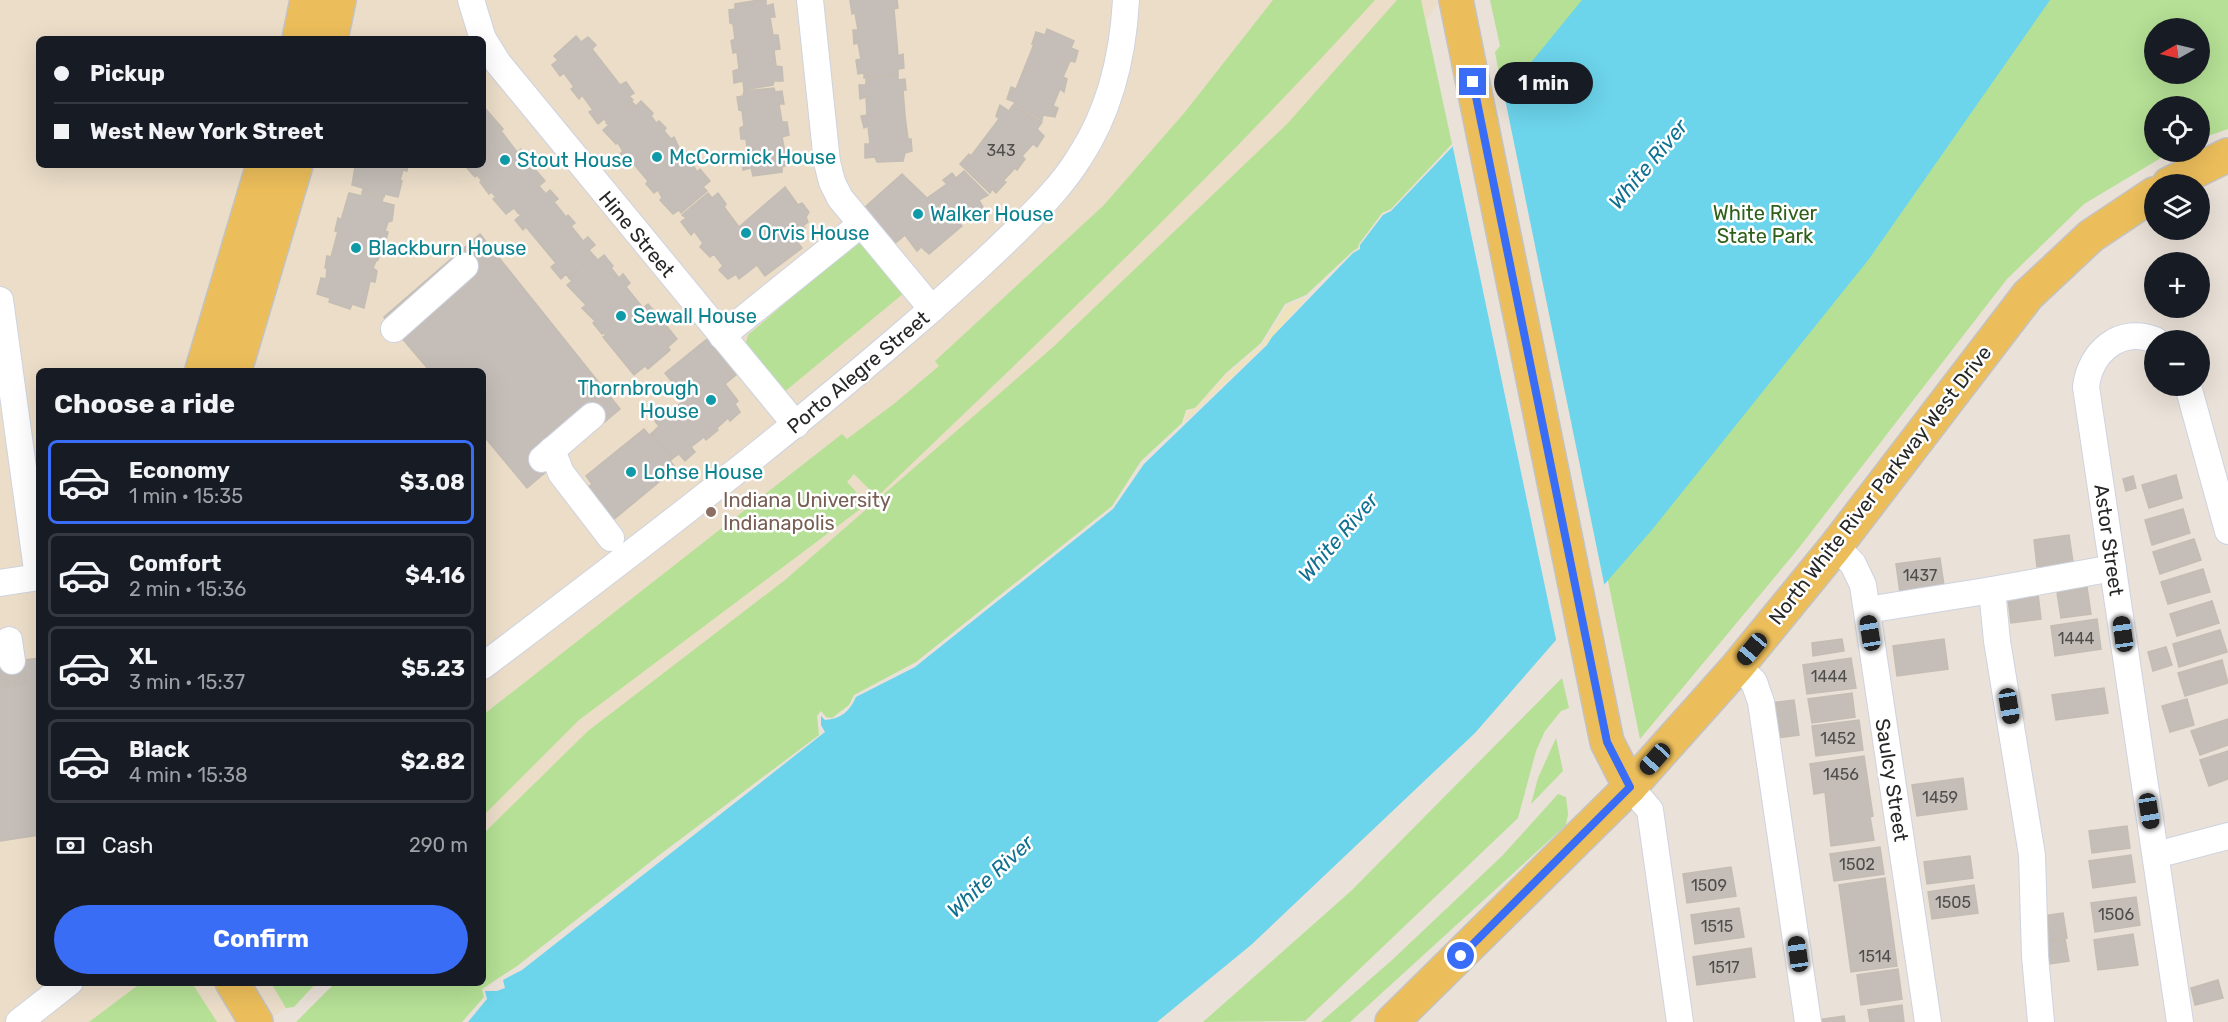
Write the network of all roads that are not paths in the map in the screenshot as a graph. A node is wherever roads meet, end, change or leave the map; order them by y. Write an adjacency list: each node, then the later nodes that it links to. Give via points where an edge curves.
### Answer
1 (307, 0): 7 (main road)
2 (339, 0): 8 (main road)
3 (471, 0): 9 (street, Hine Street)
4 (810, 0): 16 (street, via 830,174 840,198)
5 (1126, 0): 19 (street, Porto Alegre Street, via 1116,77 1079,158 1054,192)
6 (1456, 0): 39 (main road, via 1607,742)
7 (300, 36)
8 (332, 36)
9 (482, 36)
10 (486, 44): 21 (street, Hine Street)
11 (2228, 155): 14 (main road)
12 (262, 168): 23 (main road)
13 (295, 168): 24 (main road)
14 (2189, 174)
15 (2144, 201): 30 (main road, North White River Parkway West Drive, via 2091,236 2028,295)
16 (861, 224): 19 (street); 21 (street)
17 (465, 266): 20 (street)
18 (0, 300): 31 (street)
19 (932, 309): 27 (street, Porto Alegre Street)
20 (394, 329)
21 (722, 336): 27 (street, Hine Street)
22 (2144, 338): 32 (street, Astor Street, via 2132,336 2111,343 2099,352 2087,379)
23 (203, 368)
24 (235, 368)
25 (2191, 396): 28 (street)
26 (592, 416): 29 (street, via 547,455)
27 (796, 425): 37 (street, Porto Alegre Street)
28 (2228, 531)
29 (611, 538)
30 (1836, 546): 36 (street, Saulcy Street, via 1853,564 1863,585); 38 (main road, North White River Parkway West Drive)
31 (36, 556)
32 (2113, 568): 35 (street); 41 (street, Astor Street)
33 (36, 577): 34 (street)
34 (0, 583)
35 (1992, 590): 36 (street); 50 (street, via 2032,855)
36 (1867, 610): 49 (street, Saulcy Street)
37 (486, 664)
38 (1738, 666): 39 (main road, North White River Parkway West Drive); 48 (street, via 1754,682 1761,702)
39 (1630, 787): 44 (street, via 1650,810); 47 (main road, North White River Parkway West Drive)
40 (2228, 836): 41 (street)
41 (2156, 855): 51 (street, Astor Street)
42 (65, 986): 45 (street)
43 (234, 986): 46 (main road)
44 (1675, 1021)
45 (19, 1022)
46 (256, 1022)
47 (1392, 1022)
48 (1808, 1022)
49 (1928, 1022)
50 (2041, 1022)
51 (2180, 1022)

